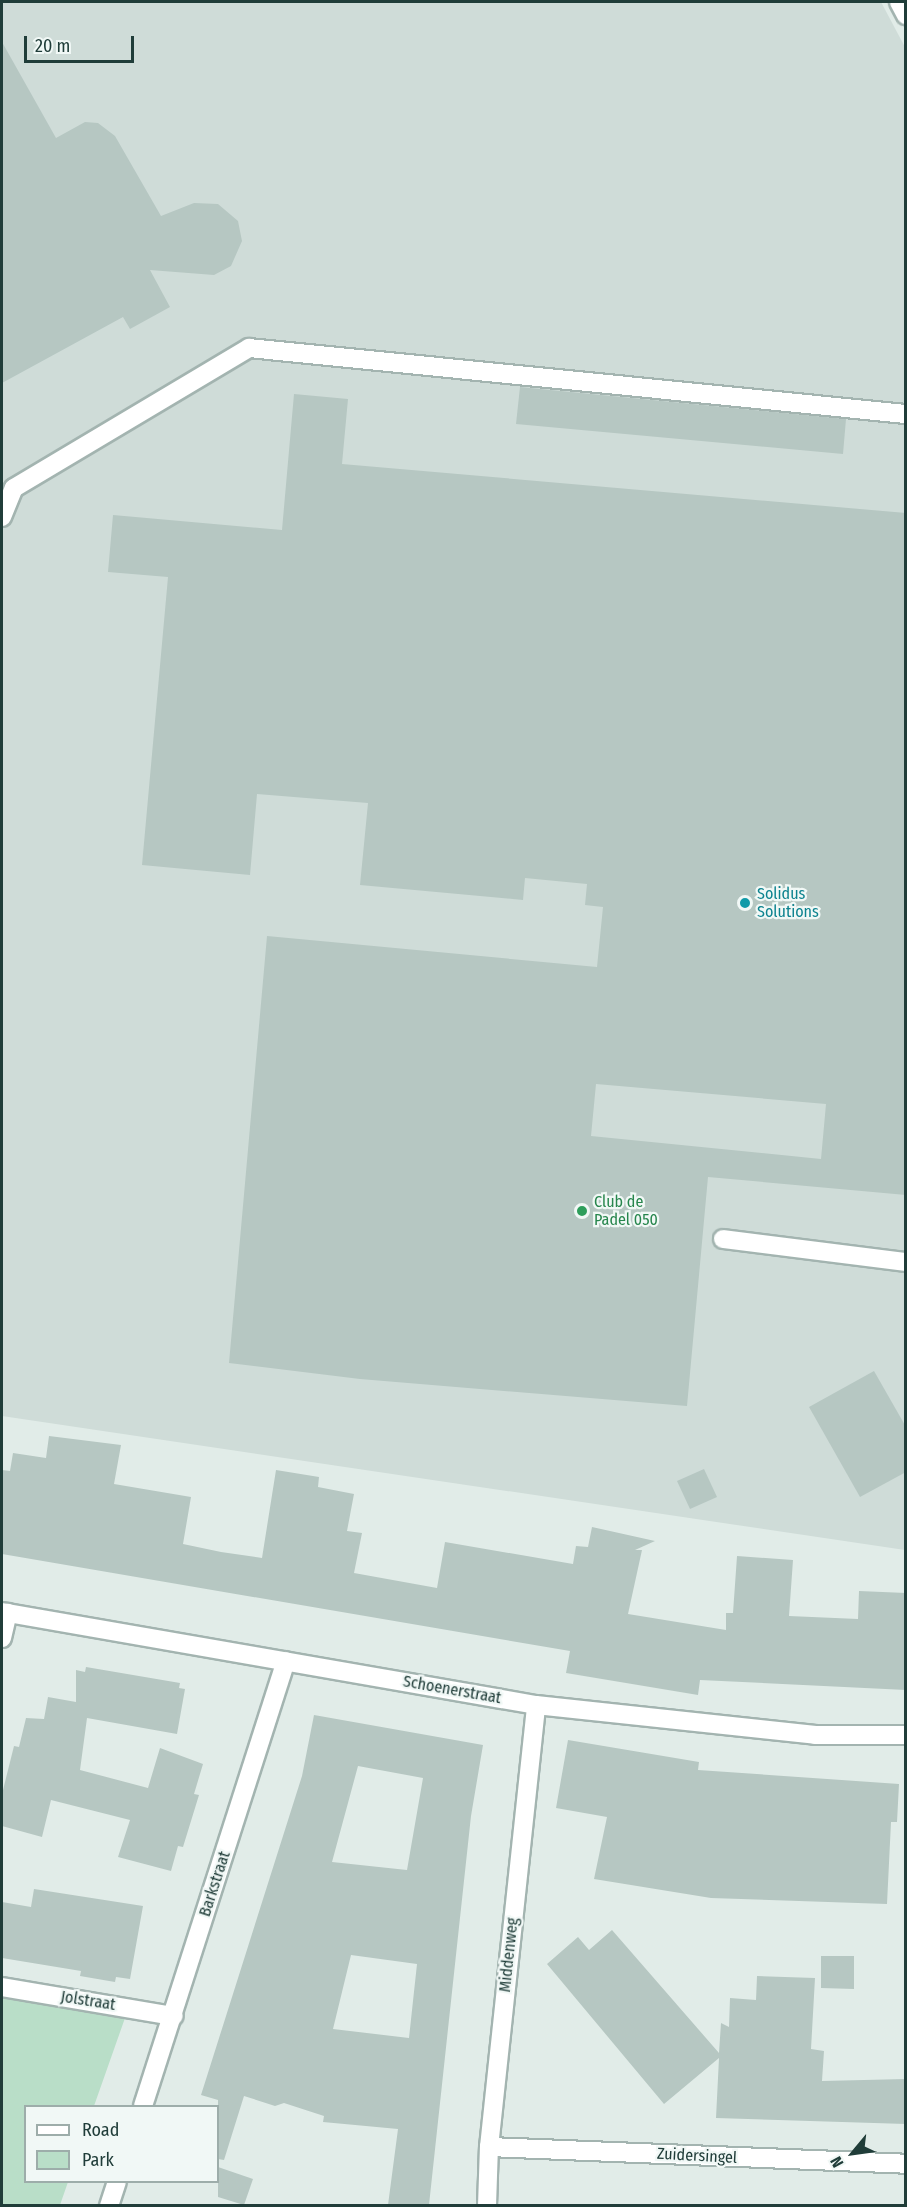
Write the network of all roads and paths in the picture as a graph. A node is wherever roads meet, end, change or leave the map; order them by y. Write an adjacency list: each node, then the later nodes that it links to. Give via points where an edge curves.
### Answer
1 (898, 2): 2 (street)
2 (906, 15)
3 (906, 414): 4 (street, via 249,348 14,488)
4 (2, 516)
5 (723, 1239): 6 (street)
6 (906, 1263)
7 (5, 1613): 8 (street); 9 (street, Schoenerstraat)
8 (2, 1638)
9 (286, 1661): 10 (street, Schoenerstraat); 13 (street, Barkstraat)
10 (536, 1705): 11 (street, Schoenerstraat, via 815,1736); 15 (street, Middenweg)
11 (906, 1735)
12 (2, 1987): 13 (street, Jolstraat)
13 (174, 2016): 14 (street, Barkstraat)
14 (143, 2105)
15 (489, 2147): 16 (street, Zuidersingel); 19 (street, Middenweg)
16 (906, 2164)
17 (116, 2183): 18 (street)
18 (109, 2205)
19 (487, 2205)

